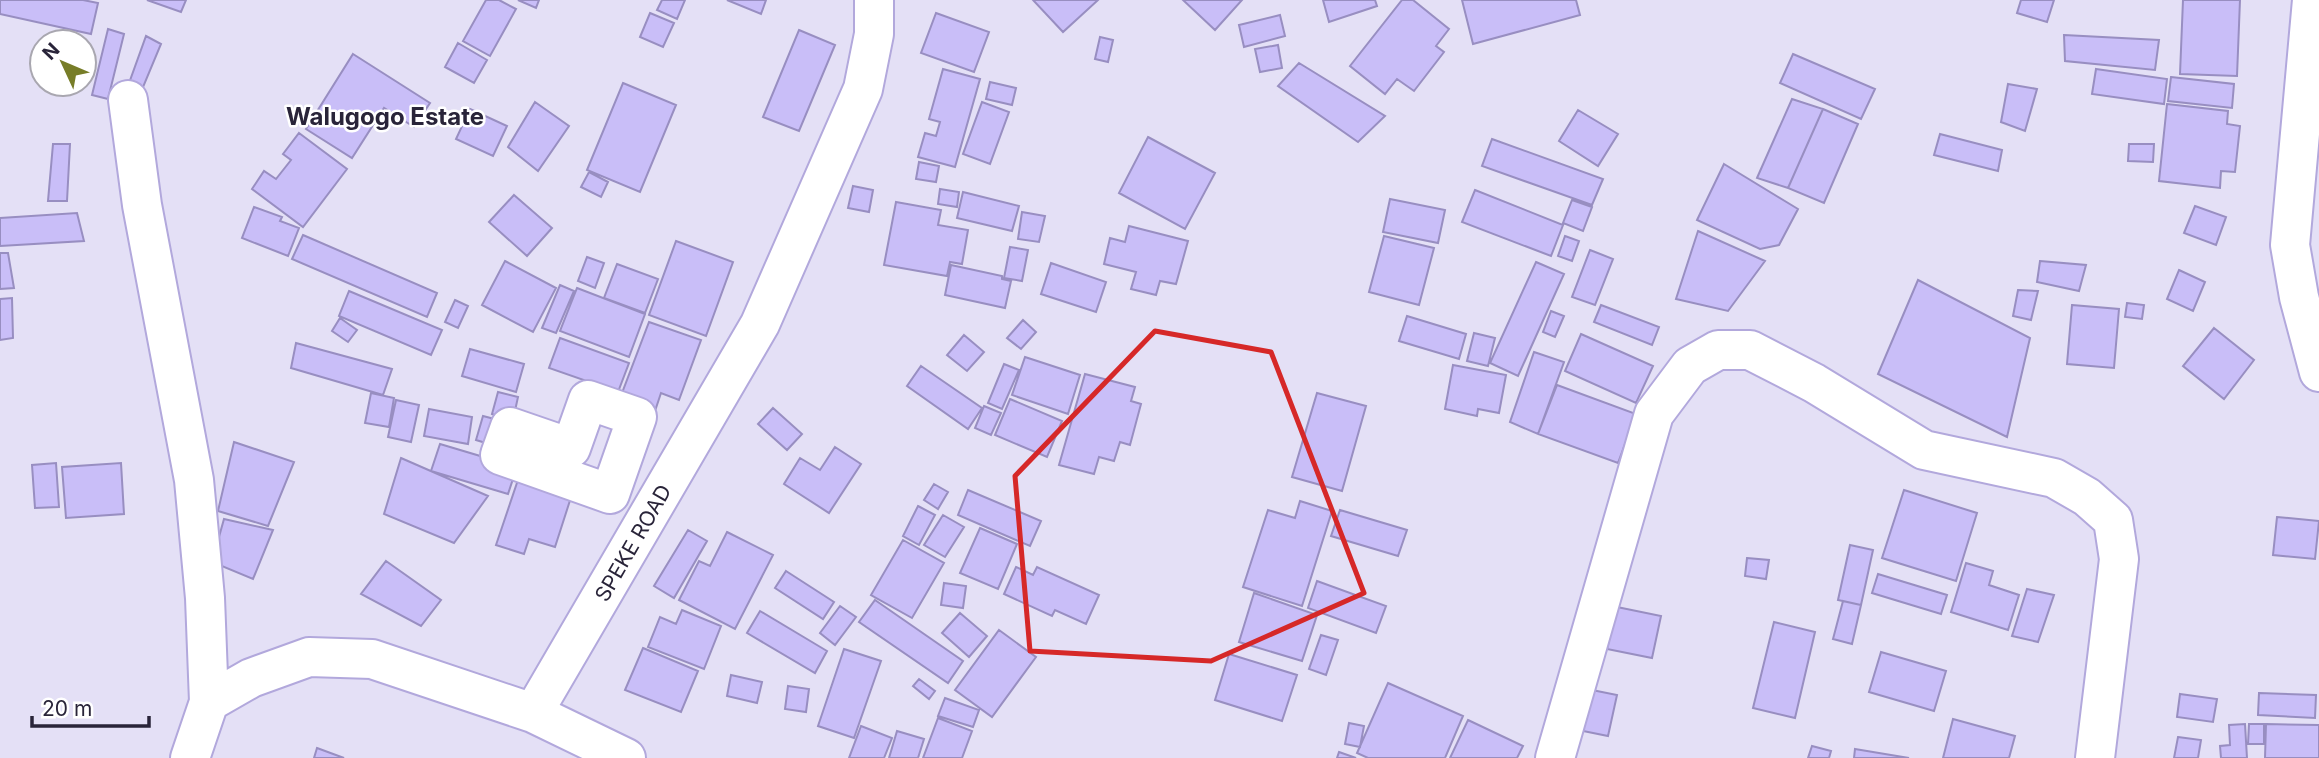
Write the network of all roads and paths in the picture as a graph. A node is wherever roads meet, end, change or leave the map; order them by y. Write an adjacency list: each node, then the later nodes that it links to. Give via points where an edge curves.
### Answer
1 (874, 0): 6 (street, SPEKE ROAD, via 874,34 863,89 760,324)
2 (2312, 0): 4 (street, via 2290,245)
3 (128, 100): 5 (street, via 142,205 194,480)
4 (2319, 372)
5 (209, 702): 6 (street, via 251,678 309,657 372,659); 7 (street)
6 (533, 713): 8 (street)
7 (190, 758)
8 (626, 758)
9 (1555, 758): 10 (street, via 1654,414 1690,366 1718,350 1750,350 1924,450 2054,478 2087,497 2113,520 2119,559)
10 (2095, 758)

